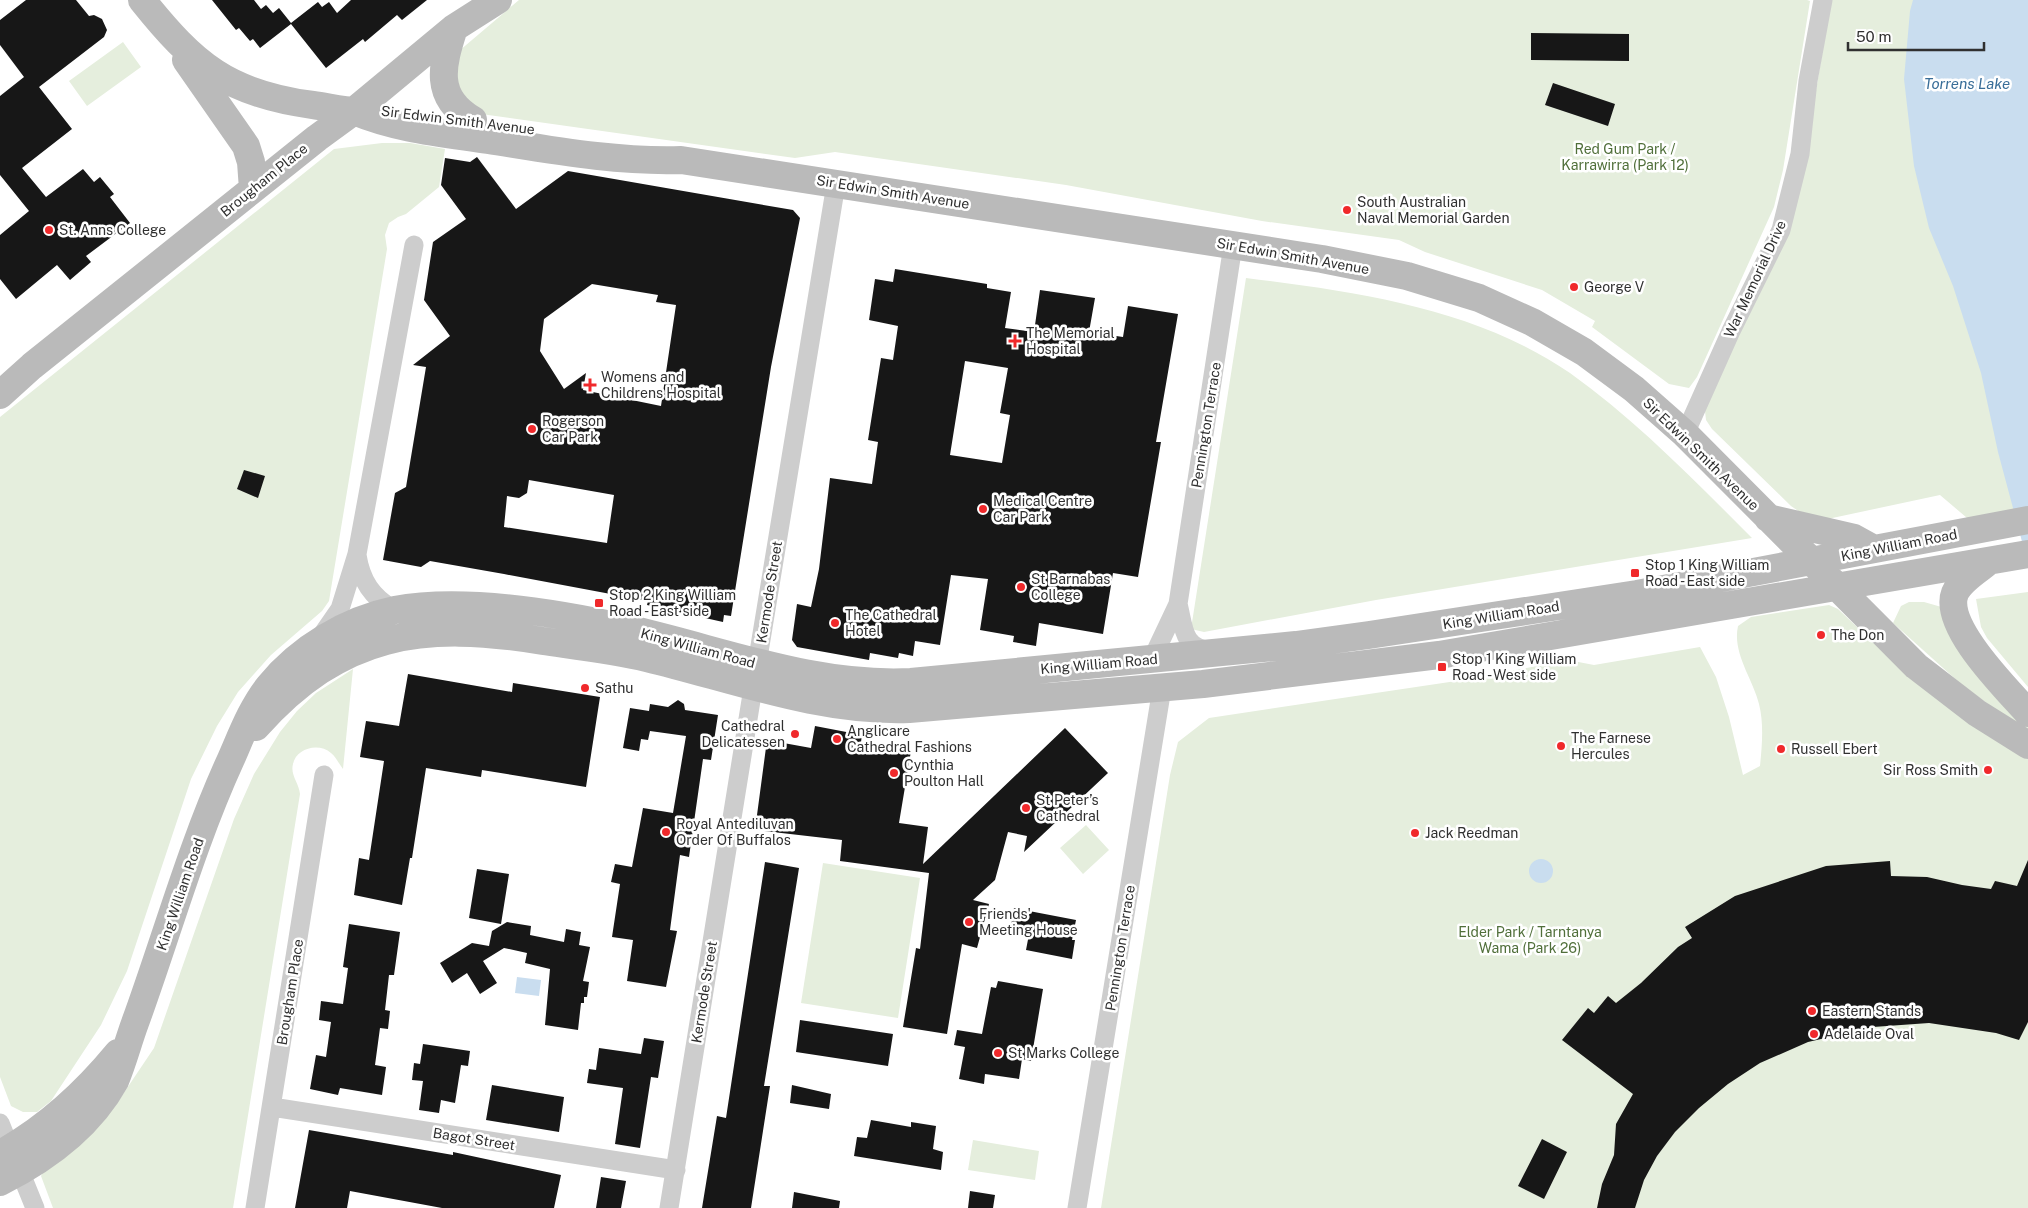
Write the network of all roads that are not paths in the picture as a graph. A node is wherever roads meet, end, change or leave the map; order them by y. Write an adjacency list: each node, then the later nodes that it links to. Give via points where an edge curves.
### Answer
1 (142, 0): 6 (main road)
2 (486, 0): 5 (main road)
3 (498, 0): 5 (main road, Brougham Place)
4 (1823, 0): 17 (street, War Memorial Drive, via 1808,81 1800,154 1781,230)
5 (454, 28): 7 (main road, Brougham Place); 8 (main road, via 445,58 443,81 454,105)
6 (170, 36): 7 (main road, via 208,69 239,86 272,98); 11 (main road, via 246,146)
7 (354, 111): 8 (main road, Sir Edwin Smith Avenue, via 409,111); 9 (main road, Sir Edwin Smith Avenue, via 389,124 541,149 625,160); 11 (main road, Brougham Place)
8 (473, 120): 9 (main road, Sir Edwin Smith Avenue, via 627,142)
9 (681, 160): 10 (main road, Sir Edwin Smith Avenue)
10 (836, 184): 13 (main road, Sir Edwin Smith Avenue); 32 (street, Kermode Street)
11 (253, 189): 14 (main road, Brougham Place)
12 (414, 245): 21 (street)
13 (1233, 245): 17 (main road, Sir Edwin Smith Avenue, via 1407,276 1479,298 1532,322 1584,352 1634,389); 26 (street, Pennington Terrace)
14 (32, 366): 15 (main road, Brougham Place); 16 (main road, Brougham Place)
15 (0, 380)
16 (0, 395)
17 (1685, 434): 18 (main road, Sir Edwin Smith Avenue)
18 (1766, 518): 20 (main road, via 1854,538); 23 (main road, Sir Edwin Smith Avenue)
19 (2028, 520): 20 (main road, King William Road)
20 (1874, 550): 23 (main road, King William Road)
21 (357, 554): 27 (street, via 361,573 370,590 380,602); 28 (street)
22 (2028, 554): 24 (main road, King William Road)
23 (1810, 562): 25 (main road); 30 (main road, King William Road, via 1503,615 1296,645)
24 (1988, 562): 25 (main road, King William Road); 34 (main road, via 1964,581 1956,592 1954,614 1965,636)
25 (1838, 588): 33 (main road, King William Road, via 1439,656); 35 (main road, via 1922,671 1977,713)
26 (1178, 604): 30 (street, Pennington Terrace, via 1186,636 1193,646); 31 (street, Pennington Terrace)
27 (394, 610): 28 (main road, King William Road); 32 (main road, King William Road, via 446,606 540,613 626,628)
28 (342, 620): 29 (main road, via 355,637 365,642); 36 (main road, King William Road, via 267,688)
29 (394, 639): 32 (main road, King William Road, via 437,632 490,633); 36 (main road, King William Road, via 354,652 318,672 270,712)
30 (1215, 653): 31 (main road, King William Road); 33 (main road, via 1176,668)
31 (1152, 659): 32 (main road, King William Road, via 890,683)
32 (755, 676): 33 (main road, King William Road, via 833,703 885,710); 41 (street, Kermode Street)
33 (1162, 688): 45 (street, Pennington Terrace)
34 (2028, 713)
35 (2028, 745)
36 (233, 755): 40 (main road, King William Road, via 209,809 115,1081 101,1104 80,1127)
37 (324, 775): 38 (street, Brougham Place)
38 (272, 1107): 41 (street, Bagot Street); 43 (street, Brougham Place)
39 (0, 1123): 40 (street)
40 (8, 1164): 42 (street)
41 (676, 1170): 44 (street, Kermode Street)
42 (34, 1208)
43 (255, 1208)
44 (669, 1208)
45 (1078, 1208)

